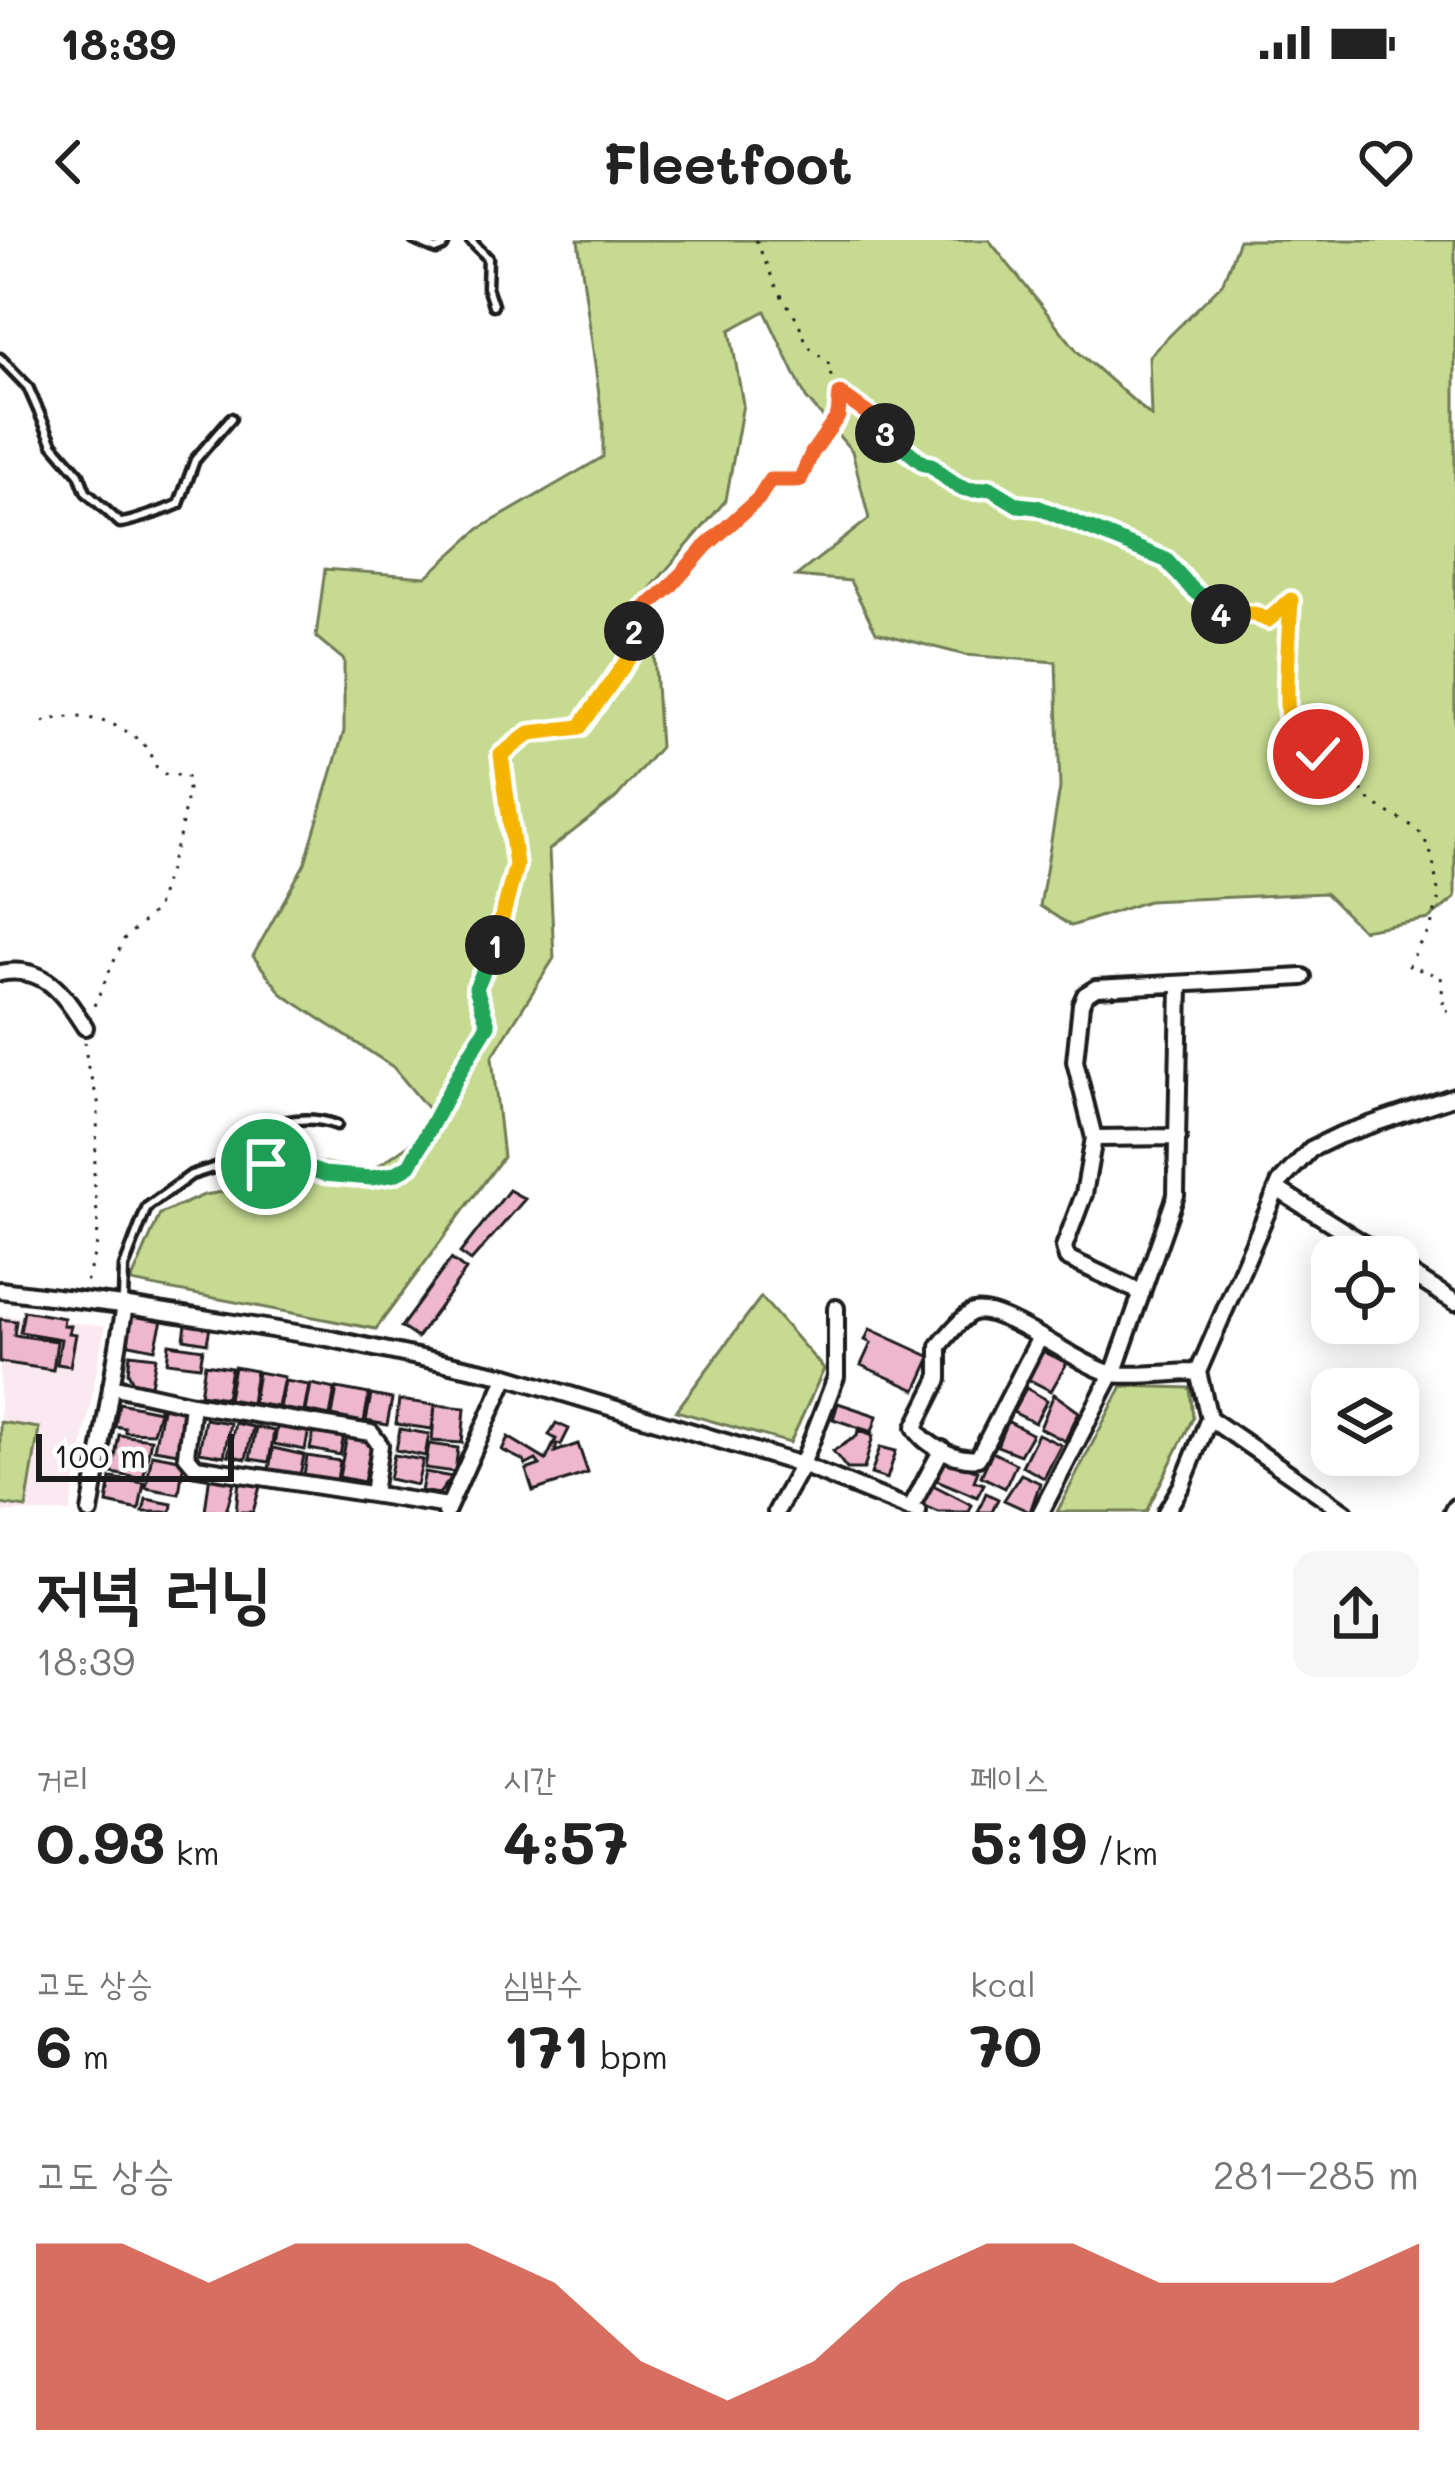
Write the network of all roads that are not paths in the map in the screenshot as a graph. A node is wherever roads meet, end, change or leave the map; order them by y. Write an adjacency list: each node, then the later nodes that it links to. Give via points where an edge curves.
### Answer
1 (414, 240): 2 (lane, via 436,250)
2 (446, 240)
3 (470, 240): 4 (lane, via 488,258)
4 (493, 305)
5 (0, 358): 6 (lane, via 28,387 86,492 120,523 174,508 195,460)
6 (231, 418)
7 (0, 973): 10 (street, via 51,983)
8 (1303, 977): 9 (street)
9 (1180, 984): 13 (street); 14 (street, via 1085,995 1075,1061)
10 (85, 1027)
11 (1455, 1096): 17 (street, via 1311,1149)
12 (337, 1125): 15 (lane, via 275,1124 253,1136)
13 (1178, 1136): 14 (street); 21 (street, via 1176,1195)
14 (1094, 1138): 21 (street, via 1067,1258)
15 (241, 1159): 16 (lane, via 350,1177); 23 (lane, via 191,1175 147,1207 124,1267)
16 (395, 1174)
17 (1277, 1189): 18 (street); 26 (street)
18 (1351, 1236)
19 (1419, 1279): 22 (street)
20 (0, 1290): 23 (street)
21 (1142, 1293): 27 (street)
22 (1455, 1302)
23 (124, 1305): 28 (street); 29 (street)
24 (836, 1308): 33 (street, via 836,1377)
25 (1040, 1337): 27 (street); 32 (street, via 979,1458); 32 (street, via 977,1310 939,1346 939,1379 915,1427)
26 (1198, 1372): 27 (street); 31 (street)
27 (1112, 1374): 39 (street)
28 (507, 1376): 33 (street); 35 (street)
29 (111, 1386): 30 (street); 37 (street)
30 (193, 1404): 34 (street, via 371,1433 380,1445); 34 (street, via 186,1455 196,1468)
31 (1209, 1418): 40 (street); 41 (street)
32 (942, 1449): 36 (street)
33 (802, 1465): 36 (street); 38 (street)
34 (374, 1494): 35 (street)
35 (447, 1509)
36 (914, 1510)
37 (90, 1512)
38 (776, 1512)
39 (1042, 1512)
40 (1166, 1512)
41 (1345, 1512)

